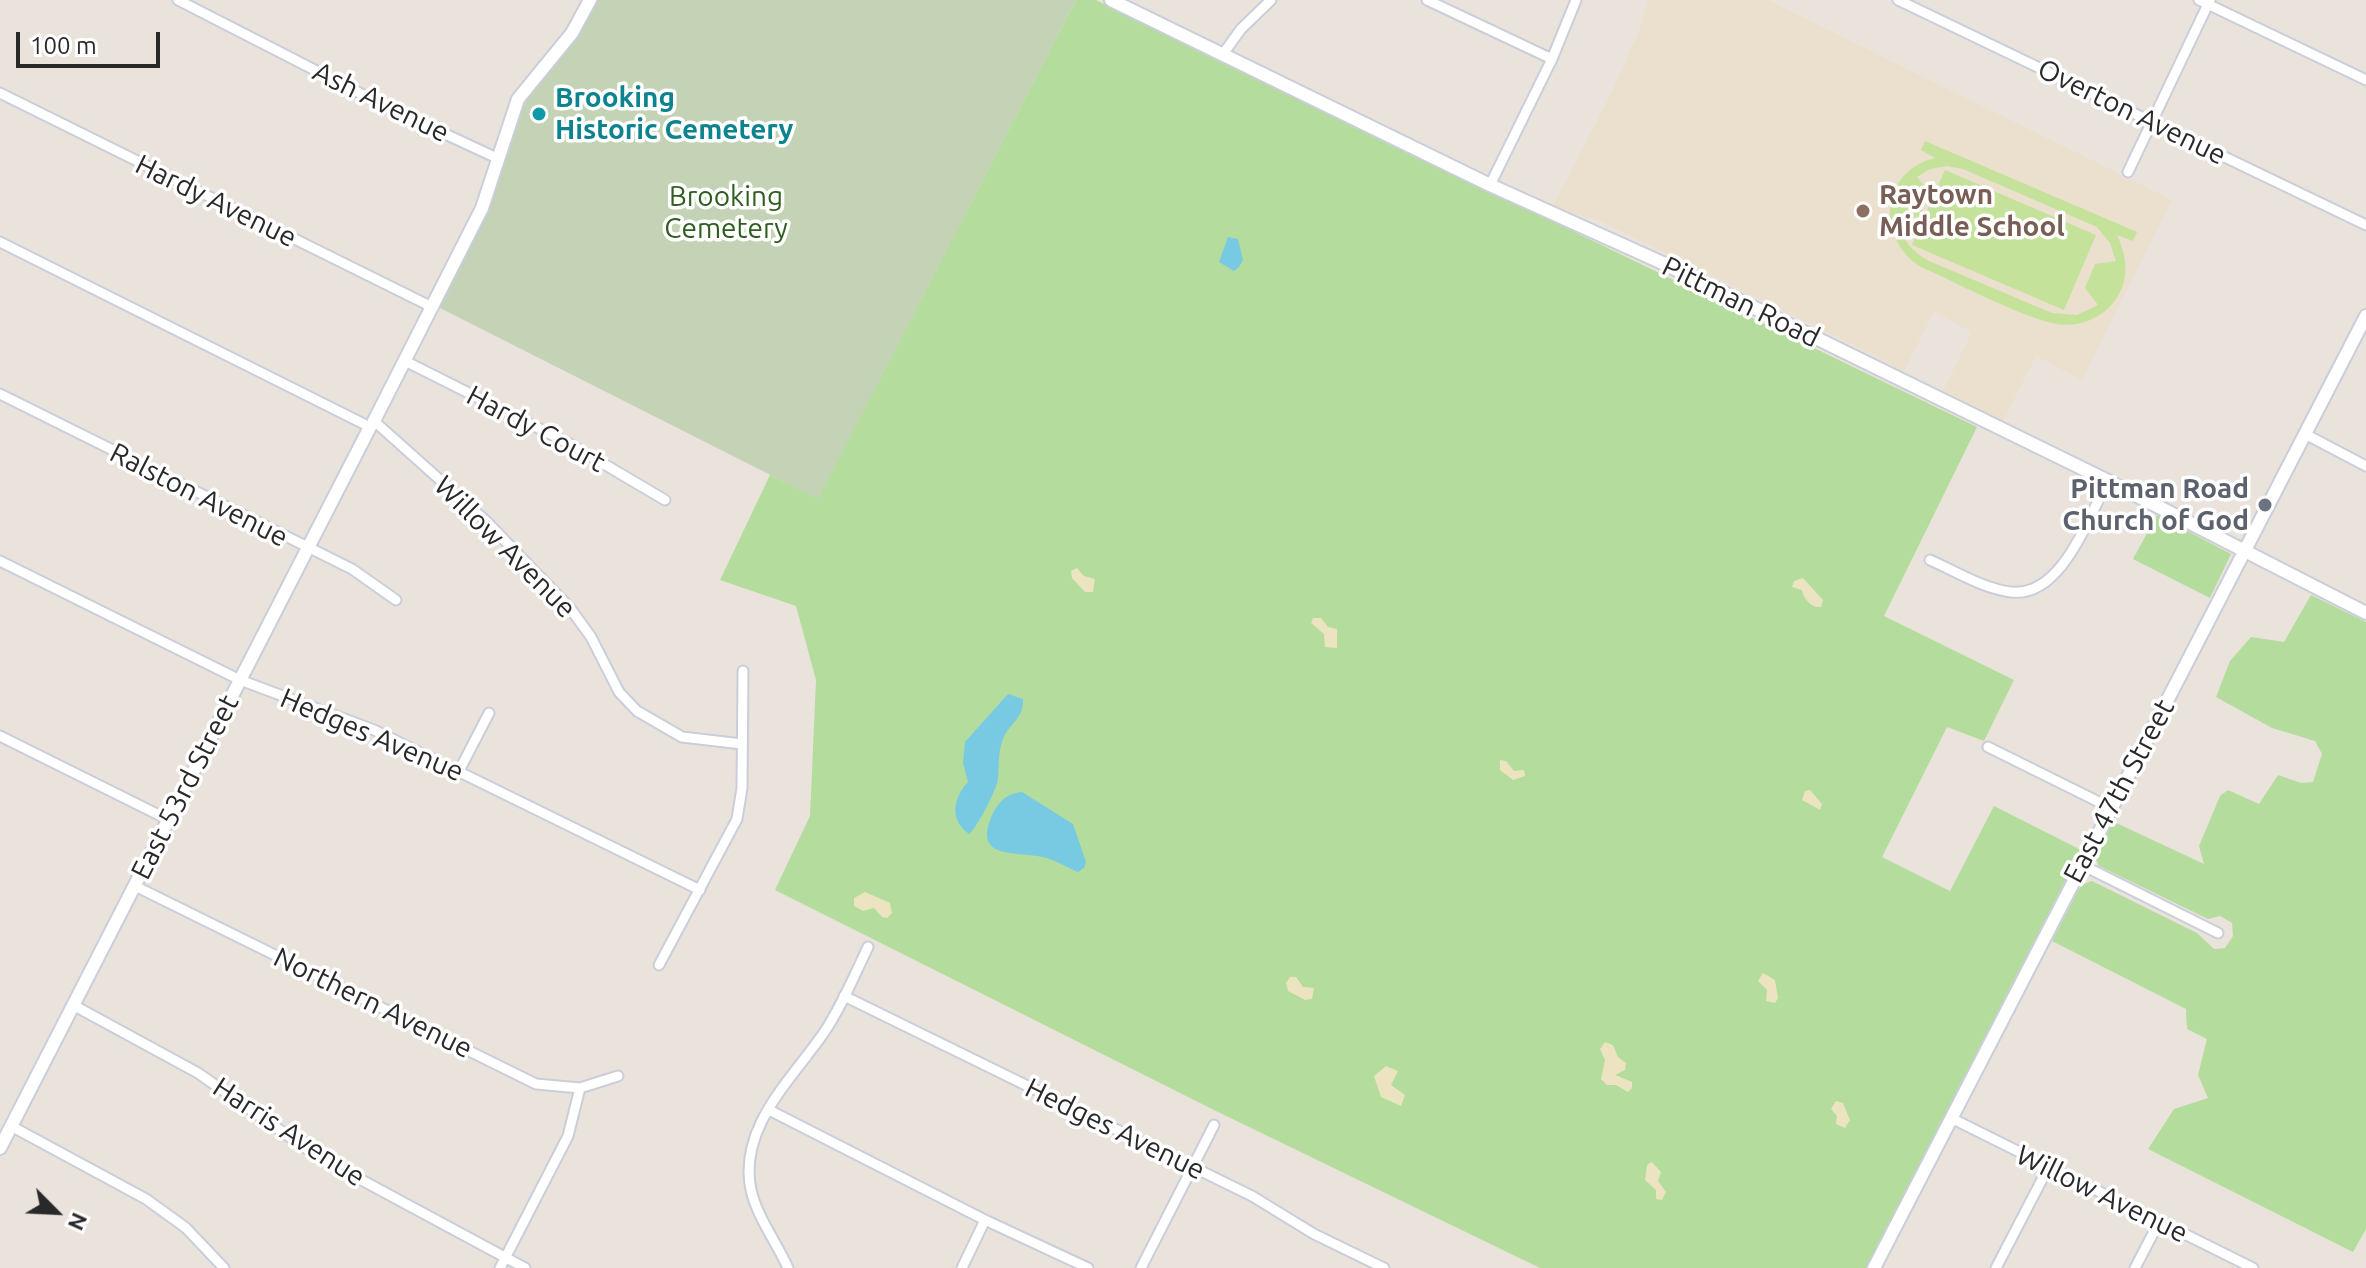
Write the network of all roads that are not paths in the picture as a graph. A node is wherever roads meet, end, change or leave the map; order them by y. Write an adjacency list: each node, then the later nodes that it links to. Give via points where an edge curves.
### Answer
1 (178, 0): 14 (street, Ash Avenue)
2 (590, 0): 14 (street, East 53rd Street, via 572,33 518,99)
3 (1111, 0): 9 (street, Pittman Road)
4 (1271, 0): 9 (street)
5 (1427, 0): 10 (street)
6 (1576, 0): 10 (street)
7 (1898, 0): 13 (street, Overton Avenue)
8 (2206, 1): 11 (street); 13 (street)
9 (1223, 54): 16 (street, Pittman Road)
10 (1552, 59): 16 (street)
11 (2366, 80)
12 (0, 93): 19 (street, Hardy Avenue)
13 (2151, 122): 15 (street); 17 (street, Overton Avenue)
14 (499, 159): 19 (street, East 53rd Street, via 482,208)
15 (2128, 172)
16 (1490, 185): 27 (street, Pittman Road, via 1667,265)
17 (2366, 225)
18 (0, 242): 24 (street, Willow Avenue)
19 (432, 307): 22 (street, East 53rd Street)
20 (2366, 316): 21 (street, East 47th Street)
21 (2360, 341): 25 (street, East 47th Street)
22 (405, 361): 24 (street, East 53rd Street); 28 (street, Hardy Court, via 570,444)
23 (0, 394): 29 (street, Ralston Avenue)
24 (372, 424): 29 (street, East 53rd Street); 39 (street, Willow Avenue, via 486,521 570,608 619,692 637,711 682,737)
25 (2305, 434): 26 (street); 30 (street, East 47th Street)
26 (2366, 466)
27 (2108, 481): 30 (street, Pittman Road); 31 (street, via 2060,570 2035,590 2013,593)
28 (665, 500)
29 (307, 549): 33 (street, Ralston Avenue, via 352,569); 36 (street, East 53rd Street)
30 (2244, 552): 34 (street, Pittman Road); 42 (street, East 47th Street)
31 (1930, 560)
32 (0, 561): 36 (street, Hedges Avenue)
33 (396, 600)
34 (2366, 613)
35 (743, 671): 39 (street)
36 (240, 680): 41 (street, Hedges Avenue, via 374,730); 43 (street, East 53rd Street)
37 (489, 713): 41 (street)
38 (0, 736): 43 (street)
39 (742, 744): 46 (street, via 737,819)
40 (1988, 747): 42 (street)
41 (459, 771): 46 (street, Hedges Avenue)
42 (2111, 808): 44 (street, East 47th Street)
43 (169, 820): 45 (street, East 53rd Street)
44 (2080, 864): 47 (street); 55 (street, East 47th Street)
45 (135, 886): 51 (street, East 53rd Street); 53 (street, Northern Avenue, via 536,1084)
46 (700, 890): 49 (street)
47 (2218, 933)
48 (868, 947): 50 (street)
49 (659, 965)
50 (844, 996): 54 (street); 59 (street, Hedges Avenue)
51 (73, 1005): 57 (street, East 53rd Street); 63 (street, Harris Avenue, via 198,1073 317,1156)
52 (618, 1076): 53 (street, Northern Avenue)
53 (580, 1088): 63 (street, via 568,1136)
54 (769, 1110): 61 (street); 66 (street, via 751,1152 750,1180 755,1203)
55 (1951, 1118): 60 (street, Willow Avenue); 71 (street, East 47th Street)
56 (1214, 1125): 59 (street)
57 (11, 1126): 58 (street, East 53rd Street); 64 (street, via 146,1199 186,1228)
58 (0, 1148)
59 (1192, 1167): 69 (street); 70 (street, Hedges Avenue)
60 (2048, 1168): 62 (street, Willow Avenue); 72 (street)
61 (985, 1220): 67 (street); 68 (street)
62 (2159, 1222): 73 (street); 74 (street, Willow Avenue)
63 (502, 1263): 65 (street, Harris Avenue)
64 (224, 1268)
65 (525, 1268)
66 (788, 1268)
67 (962, 1268)
68 (1088, 1268)
69 (1141, 1268)
70 (1384, 1268)
71 (1874, 1268)
72 (1996, 1268)
73 (2135, 1268)
74 (2253, 1268)

